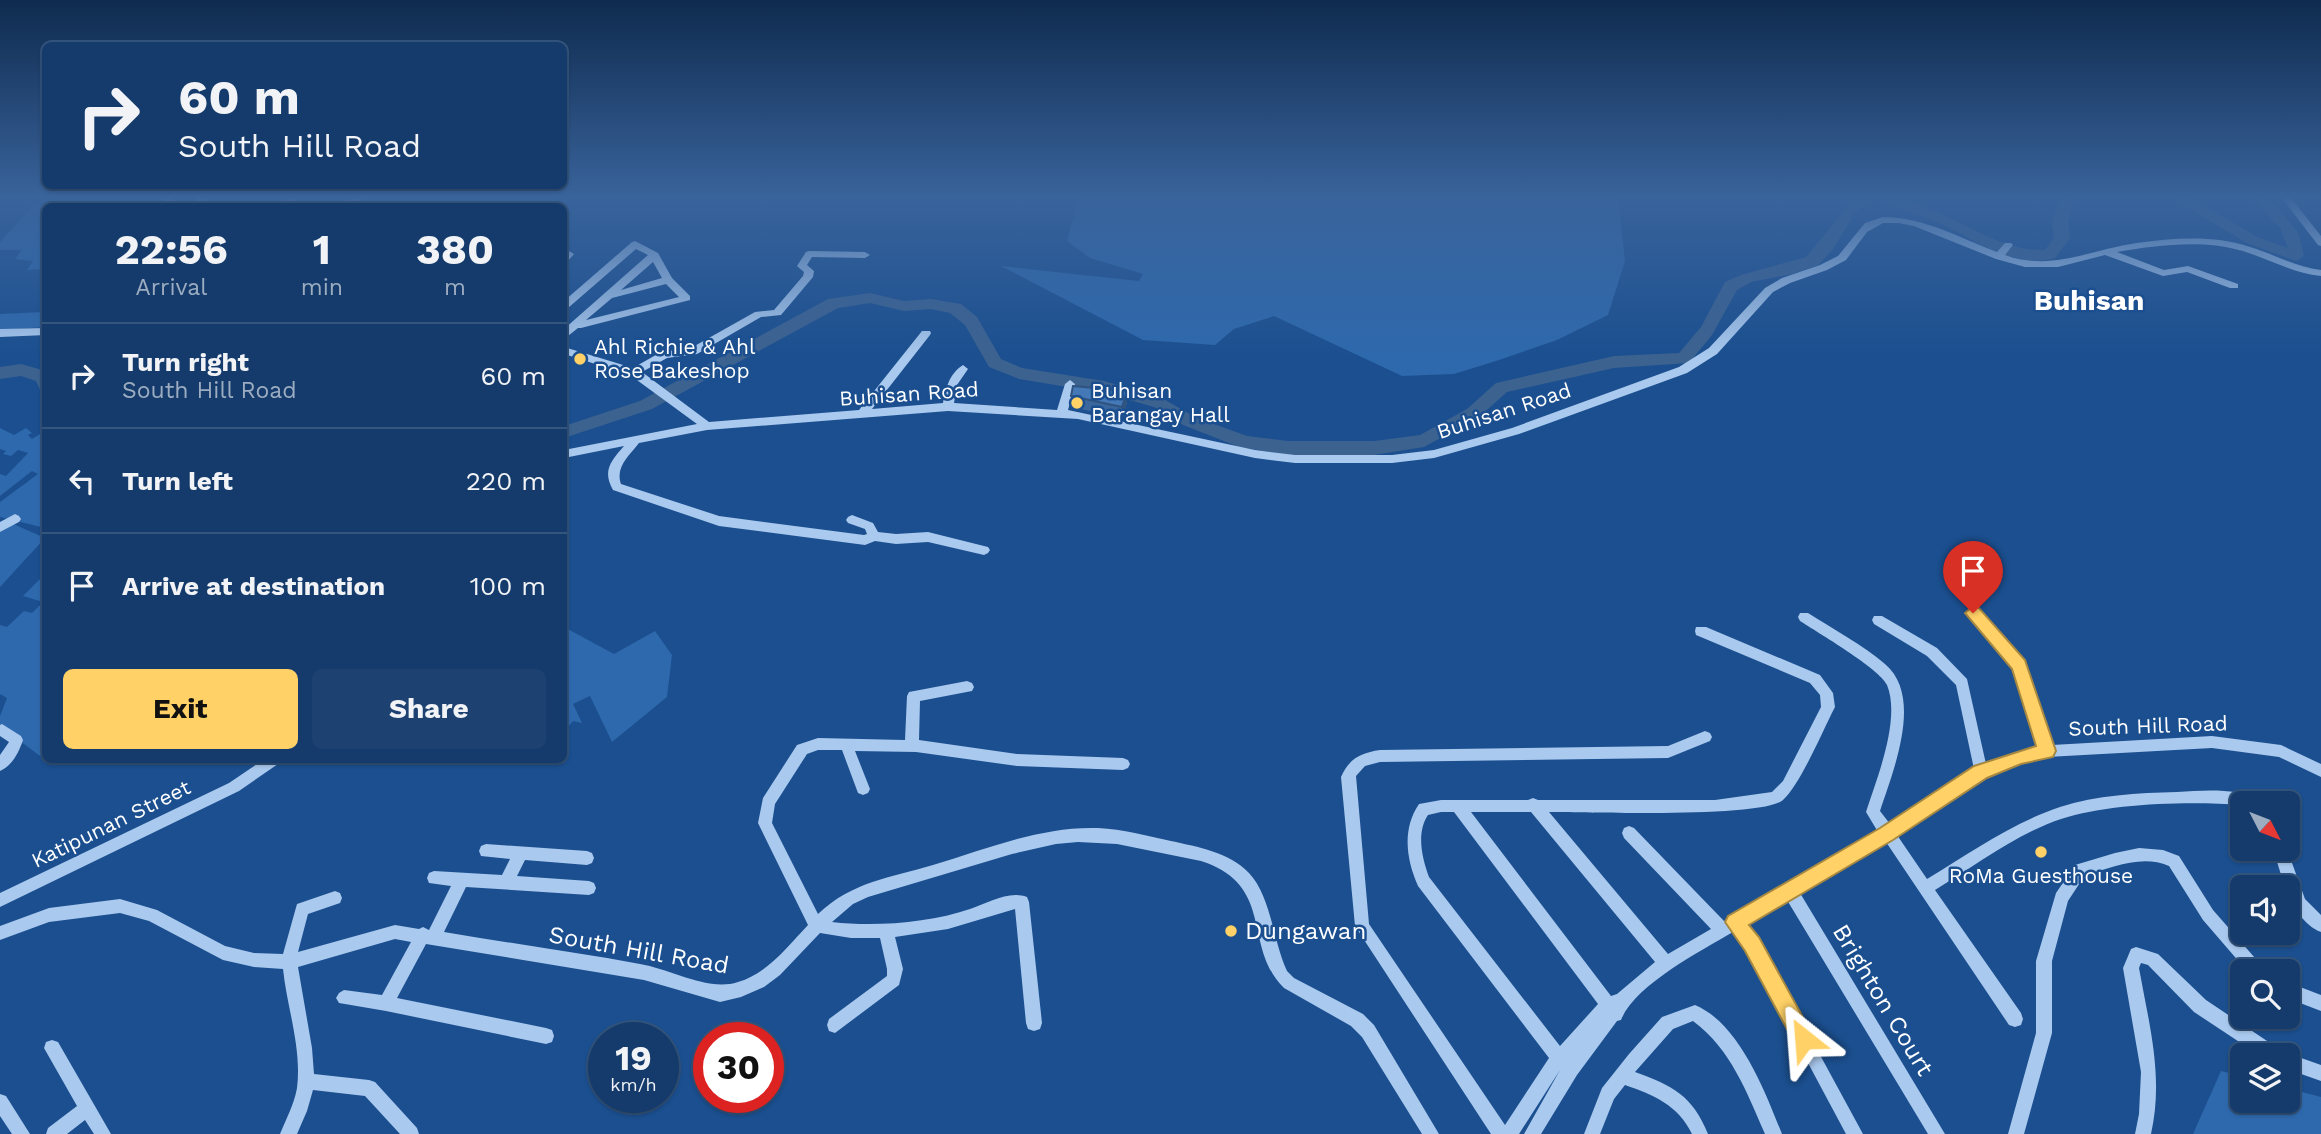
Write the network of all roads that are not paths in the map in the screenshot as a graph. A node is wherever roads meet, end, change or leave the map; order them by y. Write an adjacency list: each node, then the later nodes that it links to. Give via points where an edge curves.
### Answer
1 (625, 251): 13 (street)
2 (646, 251): 7 (street)
3 (1847, 251): 24 (street, Buhisan Road, via 1819,272 1777,284 1713,351 1683,370 1516,431 1434,454 1294,459)
4 (2004, 251): 5 (street, Buhisan Road, via 2048,267)
5 (2105, 251): 11 (street, via 2163,273 2188,269)
6 (2259, 251): 9 (street, Buhisan Road, via 2293,267)
7 (655, 255): 10 (street); 12 (street)
8 (865, 255): 21 (street, via 809,254 802,266 810,273 777,313 759,314 693,351 665,355)
9 (2321, 273)
10 (668, 280): 12 (street); 14 (street, via 686,298)
11 (2234, 286)
12 (611, 296): 14 (street)
13 (567, 303)
14 (577, 326): 17 (street)
15 (42, 331): 16 (street)
16 (0, 332)
17 (567, 332)
18 (926, 333): 25 (street)
19 (567, 351): 21 (street)
20 (963, 369): 23 (street, via 952,384)
21 (634, 372): 26 (street)
22 (1070, 384): 24 (street)
23 (948, 407): 24 (street, Buhisan Road); 25 (street, Buhisan Road)
24 (1062, 413)
25 (861, 415): 26 (street, Buhisan Road)
26 (707, 426): 27 (street, Buhisan Road)
27 (635, 441): 28 (street, Buhisan Road); 32 (street, via 611,477 617,487 744,526 865,540)
28 (567, 456)
29 (15, 519): 31 (street)
30 (852, 520): 32 (street, via 869,526)
31 (0, 527)
32 (874, 536): 33 (street, via 929,537)
33 (984, 550)
34 (1973, 613): 43 (street, via 2019,665)
35 (1804, 617): 54 (street, via 1881,668 1893,682 1895,742 1873,812)
36 (1878, 620): 48 (street, via 1932,652 1962,683)
37 (1701, 631): 51 (street, via 1815,679 1826,693 1828,707 1788,785 1776,798 1715,806)
38 (967, 687): 42 (street, via 914,695)
39 (2, 730): 46 (street, via 16,740)
40 (1705, 737): 100 (street, via 1668,752 1380,756 1352,768 1348,777 1362,926)
41 (846, 744): 42 (street); 49 (street); 67 (street, via 802,749 768,802 765,822)
42 (912, 746): 45 (street, via 1017,760)
43 (2047, 751): 47 (street, South Hill Road, via 2212,742 2281,751); 48 (street, South Hill Road)
44 (269, 763): 66 (street, Katipunan Street, via 234,787)
45 (1123, 764)
46 (0, 765)
47 (2321, 771)
48 (1981, 772): 54 (street, South Hill Road)
49 (863, 789)
50 (2230, 796): 63 (street, via 2064,812)
51 (1533, 804): 52 (street); 75 (street)
52 (1458, 806): 80 (street); 87 (street, via 1432,807 1418,815 1415,835 1420,874)
53 (1629, 833): 69 (street)
54 (1886, 834): 63 (street); 64 (street, South Hill Road)
55 (486, 851): 56 (street)
56 (520, 855): 57 (street); 61 (street)
57 (587, 858)
58 (2284, 861): 68 (street, via 2299,903)
59 (434, 878): 60 (street)
60 (461, 879): 61 (street); 72 (street)
61 (507, 881): 62 (street)
62 (589, 888)
63 (1925, 888): 81 (street)
64 (1789, 889): 69 (street, South Hill Road); 107 (street, Brighton Court)
65 (335, 898): 74 (street, via 302,909)
66 (0, 900)
67 (816, 925): 70 (street, via 838,930); 72 (street, South Hill Road, via 768,978 744,991 720,995 650,973); 99 (street, South Hill Road, via 861,893 1067,836 1109,836 1214,858 1250,885 1282,975 1363,1025)
68 (2321, 925)
69 (1728, 926): 75 (street, South Hill Road); 106 (street, via 1752,944)
70 (885, 929): 82 (street, via 963,918 1022,902); 83 (street, via 894,979)
71 (0, 933): 74 (street, South Hill Road, via 49,915 130,907 223,953)
72 (428, 935): 74 (street, South Hill Road, via 386,933); 78 (street)
73 (2246, 959): 108 (street, via 2208,915 2174,861 2165,856 2146,853 2080,870 2061,898 2044,961 2044,1033)
74 (290, 962): 91 (street, via 306,1049)
75 (1666, 963): 80 (street, South Hill Road)
76 (2300, 995): 79 (street)
77 (344, 998): 78 (street)
78 (386, 1003): 84 (street)
79 (2321, 1003)
80 (1615, 1006): 87 (street, South Hill Road)
81 (2015, 1019)
82 (1034, 1023)
83 (835, 1025)
84 (546, 1036)
85 (2255, 1043): 109 (street, via 2200,1006 2153,959 2136,954 2131,968 2150,1075 2150,1111)
86 (52, 1048): 93 (street)
87 (1565, 1064): 101 (street, South Hill Road); 102 (street, South Hill Road)
88 (2300, 1066): 89 (street)
89 (2321, 1073)
90 (1623, 1076): 103 (street, via 1608,1094); 104 (street, via 1679,1099 1693,1114); 105 (street, via 1668,1023 1695,1013 1716,1026 1734,1049)
91 (306, 1081): 97 (street); 98 (street, via 369,1088)
92 (0, 1102): 94 (street)
93 (87, 1108): 95 (street); 96 (street)
94 (22, 1134)
95 (54, 1134)
96 (103, 1134)
97 (288, 1134)
98 (411, 1134)
99 (1431, 1134)
100 (1501, 1134)
101 (1509, 1134)
102 (1532, 1134)
103 (1592, 1134)
104 (1700, 1134)
105 (1774, 1134)
106 (1855, 1134)
107 (1937, 1134)
108 (2016, 1134)
109 (2143, 1134)

